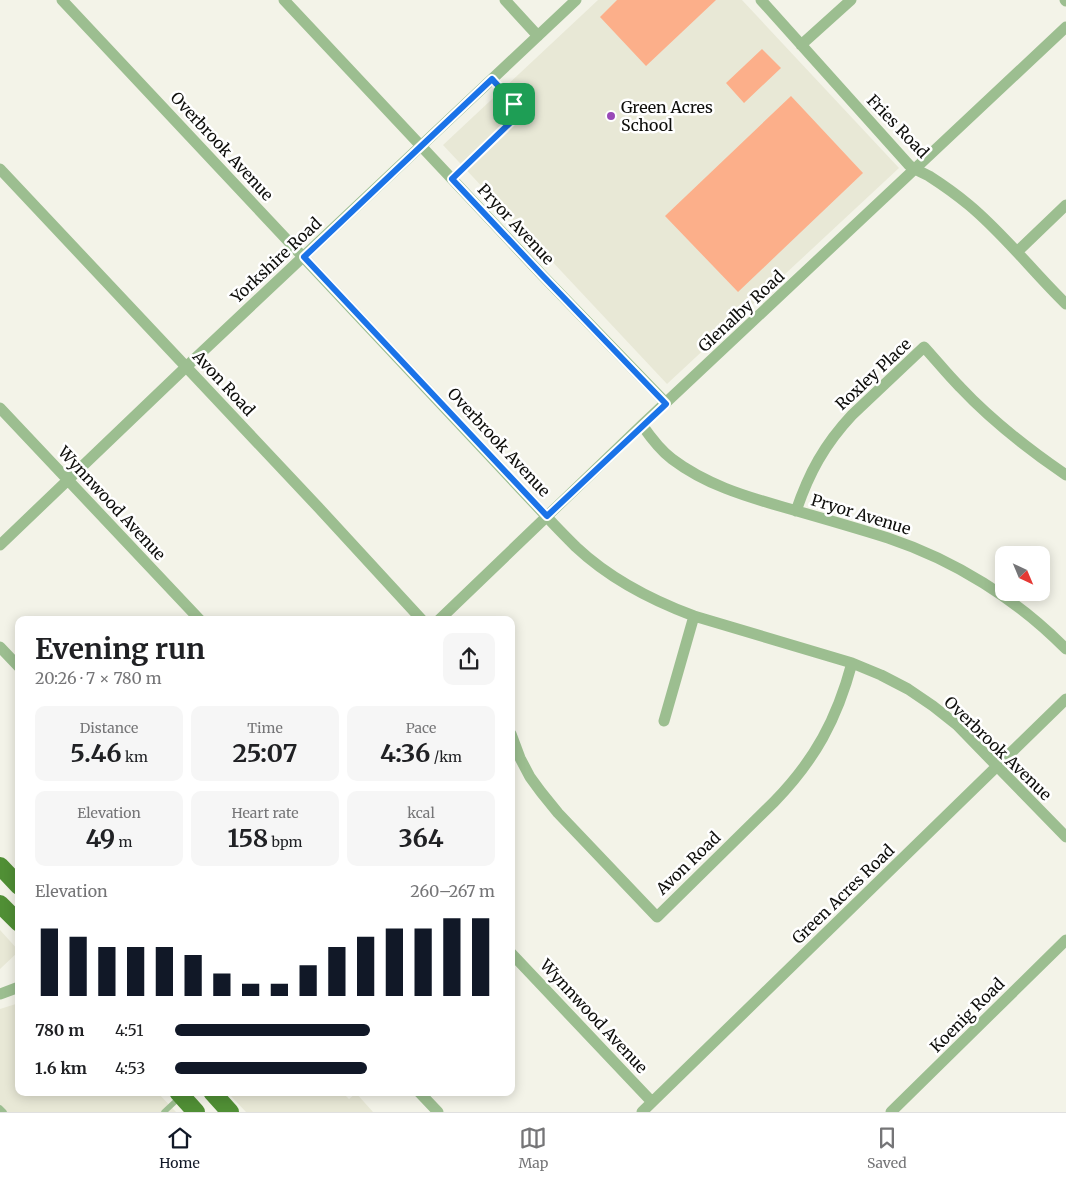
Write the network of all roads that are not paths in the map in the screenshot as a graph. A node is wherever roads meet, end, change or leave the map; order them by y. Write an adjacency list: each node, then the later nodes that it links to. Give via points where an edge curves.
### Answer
1 (62, 0): 17 (street, Overbrook Avenue)
2 (284, 0): 11 (street, Pryor Avenue)
3 (505, 0): 8 (street)
4 (576, 0): 8 (street, Yorkshire Road)
5 (761, 0): 9 (street, Fries Road)
6 (851, 0): 9 (street)
7 (1066, 27): 13 (street, Glenalby Road)
8 (538, 36): 10 (street, Yorkshire Road)
9 (801, 45): 13 (street, Fries Road)
10 (492, 79): 11 (street, Yorkshire Road); 14 (lane, via 514,104 516,116)
11 (421, 146): 14 (street, Pryor Avenue); 17 (street, Yorkshire Road)
12 (0, 169): 19 (street, Avon Road)
13 (914, 170): 16 (street, Fries Road, via 943,185 968,204); 20 (street, Glenalby Road)
14 (452, 179): 20 (street, Pryor Avenue)
15 (1066, 205): 16 (street)
16 (1017, 252): 18 (street, Fries Road)
17 (304, 257): 19 (street, Yorkshire Road); 26 (street, Overbrook Avenue)
18 (1066, 304)
19 (186, 367): 24 (street, Yorkshire Road); 29 (street, Avon Road)
20 (666, 404): 22 (street, Glenalby Road)
21 (0, 408): 24 (street, Wynnwood Avenue)
22 (642, 425): 25 (street, Pryor Avenue, via 667,454 696,474 743,495); 26 (street, Glenalby Road)
23 (1066, 475): 25 (street, Roxley Place, via 1012,436 960,387 924,347 841,426 812,470)
24 (68, 480): 27 (street, Yorkshire Road); 28 (street, Wynnwood Avenue)
25 (796, 511): 33 (street, Pryor Avenue, via 888,538 943,561 995,590)
26 (547, 516): 30 (street, Glenalby Road); 31 (street, Overbrook Avenue, via 609,573 655,600)
27 (0, 545)
28 (196, 616)
29 (418, 616)
30 (442, 616)
31 (694, 616): 35 (street, Overbrook Avenue); 37 (street)
32 (0, 647): 34 (street)
33 (1066, 649)
34 (15, 663)
35 (852, 663): 38 (street, Avon Road, via 834,717 805,766 788,788 657,917 558,813 530,777); 39 (street, Overbrook Avenue, via 908,689 933,706 957,725)
36 (1066, 699): 39 (street, Green Acres Road)
37 (664, 720)
38 (515, 745)
39 (996, 766): 40 (street, Overbrook Avenue); 53 (street, Green Acres Road)
40 (1066, 837)
41 (0, 866): 42 (main road)
42 (15, 882)
43 (0, 904): 44 (main road)
44 (15, 919)
45 (1066, 940): 61 (street, Koenig Road)
46 (515, 957): 53 (street, Wynnwood Avenue)
47 (15, 988): 48 (street)
48 (0, 994)
49 (178, 1096): 56 (lane)
50 (182, 1096): 57 (main road)
51 (216, 1096): 58 (main road)
52 (423, 1096): 59 (street)
53 (652, 1102): 60 (street, Green Acres Road)
54 (0, 1108): 55 (lane)
55 (4, 1112)
56 (164, 1112)
57 (196, 1112)
58 (230, 1112)
59 (438, 1112)
60 (642, 1112)
61 (891, 1112)

